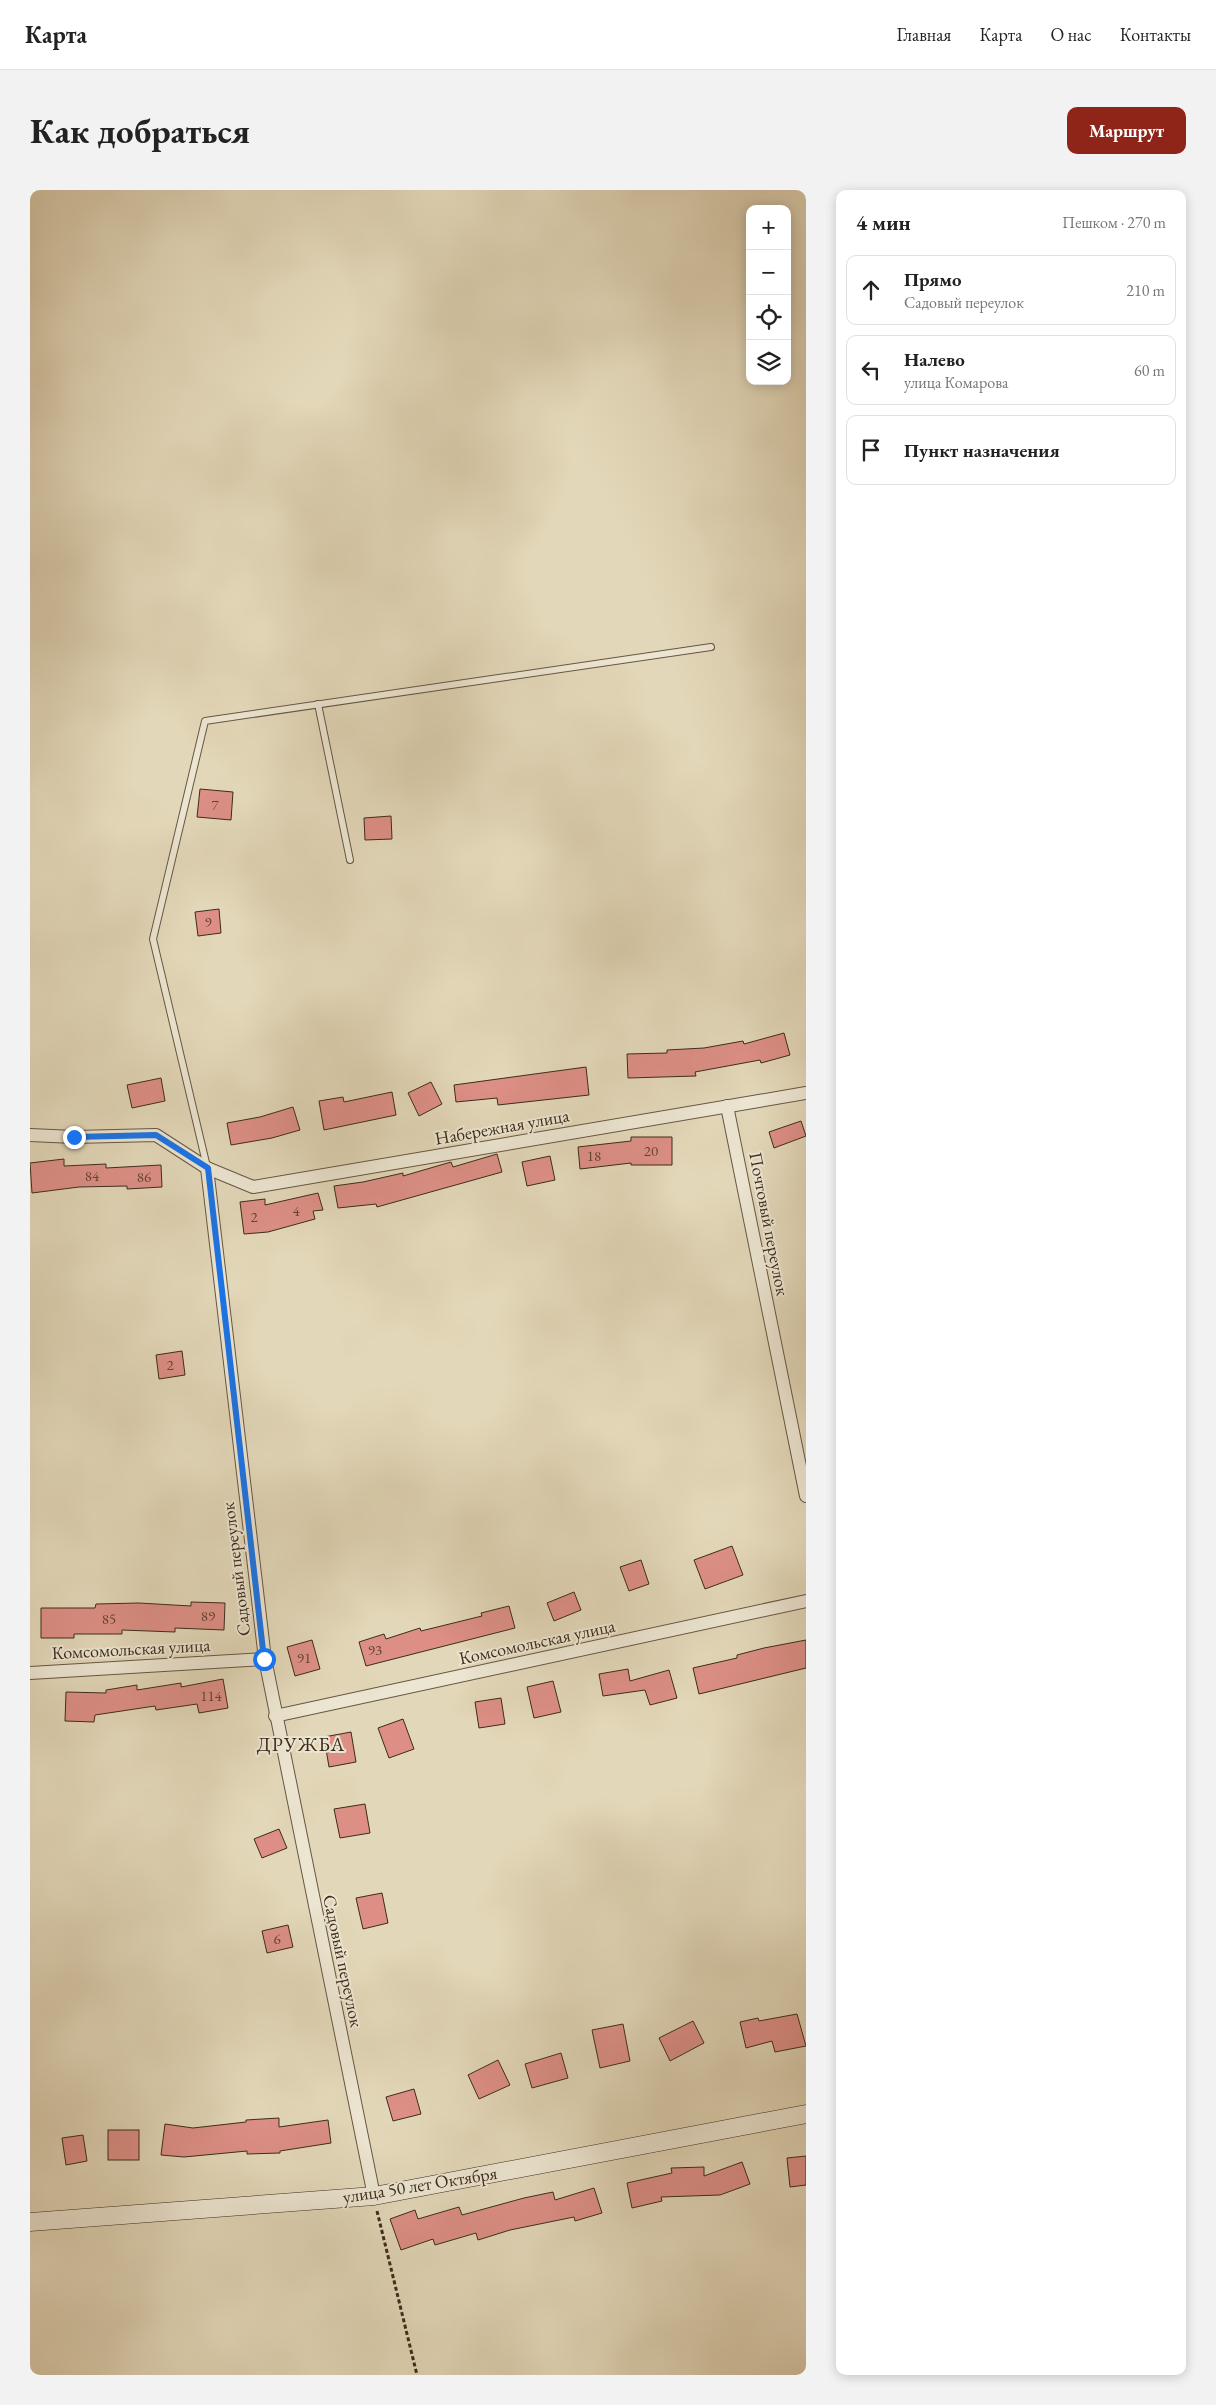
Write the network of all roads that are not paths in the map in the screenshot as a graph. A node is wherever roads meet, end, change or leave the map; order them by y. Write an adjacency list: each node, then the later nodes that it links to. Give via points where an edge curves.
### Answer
1 (711, 647): 2 (lane)
2 (318, 704): 3 (lane); 7 (lane, via 205,721 154,939)
3 (350, 860)
4 (806, 1093): 5 (street, Набережная улица)
5 (727, 1106): 7 (street, Набережная улица, via 253,1187); 8 (street, Почтовый переулок)
6 (30, 1135): 7 (street, Набережная улица, via 156,1135)
7 (208, 1168): 10 (street, Садовый переулок)
8 (806, 1496)
9 (806, 1602): 12 (street, Комсомольская улица)
10 (264, 1659): 11 (street, Комсомольская улица); 12 (street, Садовый переулок)
11 (30, 1673)
12 (275, 1716): 14 (street, Садовый переулок)
13 (806, 2114): 14 (street, улица 50 лет Октября)
14 (374, 2196): 15 (street, улица 50 лет Октября)
15 (30, 2222)

